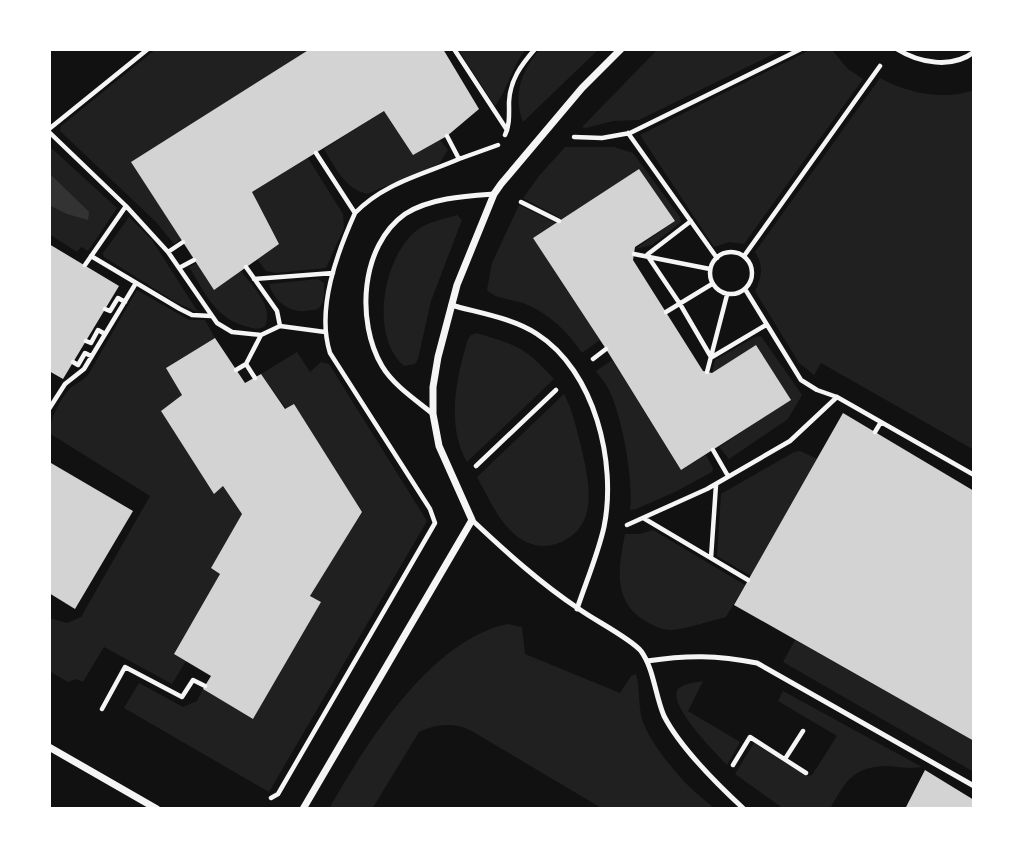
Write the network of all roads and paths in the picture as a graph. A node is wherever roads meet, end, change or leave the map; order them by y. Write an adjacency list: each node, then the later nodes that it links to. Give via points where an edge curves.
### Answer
1 (148, 49): 9 (path)
2 (454, 49): 10 (path)
3 (536, 49): 10 (path, via 511,86)
4 (621, 49): 16 (street, via 539,136)
5 (801, 49): 11 (path)
6 (897, 49): 7 (lane, via 908,57 948,63)
7 (974, 51)
8 (885, 60): 27 (path)
9 (49, 130): 18 (path)
10 (507, 131): 15 (path, via 499,145)
11 (627, 133): 13 (path); 21 (path)
12 (447, 136): 15 (path)
13 (574, 137)
14 (316, 153): 19 (path)
15 (460, 159): 19 (path, via 379,192)
16 (494, 194): 42 (street); 64 (lane, via 461,197 408,212 386,235 368,277 367,317 376,355 384,370)
17 (521, 202): 20 (path)
18 (126, 206): 23 (path); 26 (path)
19 (355, 213): 34 (path)
20 (559, 221)
21 (691, 221): 25 (path); 28 (path)
22 (183, 242): 23 (path)
23 (168, 252): 32 (path)
24 (634, 254): 25 (path)
25 (647, 255): 33 (path); 41 (path)
26 (91, 256): 30 (path); 36 (path)
27 (744, 256): 28 (path, via 726,252); 38 (path, via 752,269)
28 (717, 258): 33 (path)
29 (194, 260): 32 (path)
30 (85, 265)
31 (246, 267): 35 (path)
32 (179, 268): 45 (path)
33 (710, 269): 37 (path)
34 (332, 273): 35 (path); 48 (path)
35 (254, 279): 47 (path, via 277,311)
36 (136, 283): 40 (path); 45 (path, via 192,315)
37 (712, 284): 39 (path); 41 (path)
38 (745, 289): 39 (path); 46 (path)
39 (727, 294): 55 (path)
40 (125, 302): 43 (path, via 118,298 110,312); 49 (path)
41 (680, 304): 44 (path); 55 (path)
42 (451, 305): 64 (street, via 433,387); 74 (lane, via 531,330 553,346 575,372 589,396 603,447 608,499)
43 (105, 309)
44 (666, 312)
45 (212, 316): 50 (path, via 223,329)
46 (766, 325): 55 (path); 62 (path, via 801,380)
47 (280, 327): 48 (path); 50 (path)
48 (325, 332): 87 (path, via 335,363 435,523 278,794)
49 (105, 334): 51 (path, via 98,330 91,343); 53 (path)
50 (261, 335): 57 (path)
51 (86, 341)
52 (606, 349): 54 (path)
53 (92, 356): 56 (path, via 85,353 78,365); 63 (path, via 82,372 61,388)
54 (596, 356)
55 (711, 357): 59 (path)
56 (73, 362)
57 (246, 364): 58 (path); 60 (path)
58 (236, 370)
59 (707, 372)
60 (255, 378)
61 (559, 387): 68 (path)
62 (837, 397): 65 (path); 70 (path, via 790,441)
63 (49, 409)
64 (433, 414): 73 (street, via 439,446)
65 (881, 422): 66 (path); 69 (path)
66 (875, 432)
67 (713, 450): 70 (path)
68 (471, 470)
69 (974, 475)
70 (728, 476): 71 (path)
71 (716, 484): 72 (path); 75 (path)
72 (645, 518): 74 (path); 75 (path)
73 (472, 520): 77 (lane, via 523,568); 89 (street)
74 (603, 528): 77 (lane)
75 (711, 558): 76 (path)
76 (748, 580)
77 (577, 609): 78 (lane, via 639,648)
78 (647, 661): 86 (lane, via 687,656 757,663); 90 (lane, via 665,718 720,787)
79 (205, 687): 80 (path, via 194,680 182,698 125,667)
80 (102, 709)
81 (803, 731): 83 (path)
82 (49, 747): 88 (street)
83 (785, 760): 84 (path, via 750,737); 85 (path)
84 (730, 771)
85 (806, 773)
86 (974, 786)
87 (271, 798)
88 (157, 809)
89 (303, 809)
90 (744, 809)

